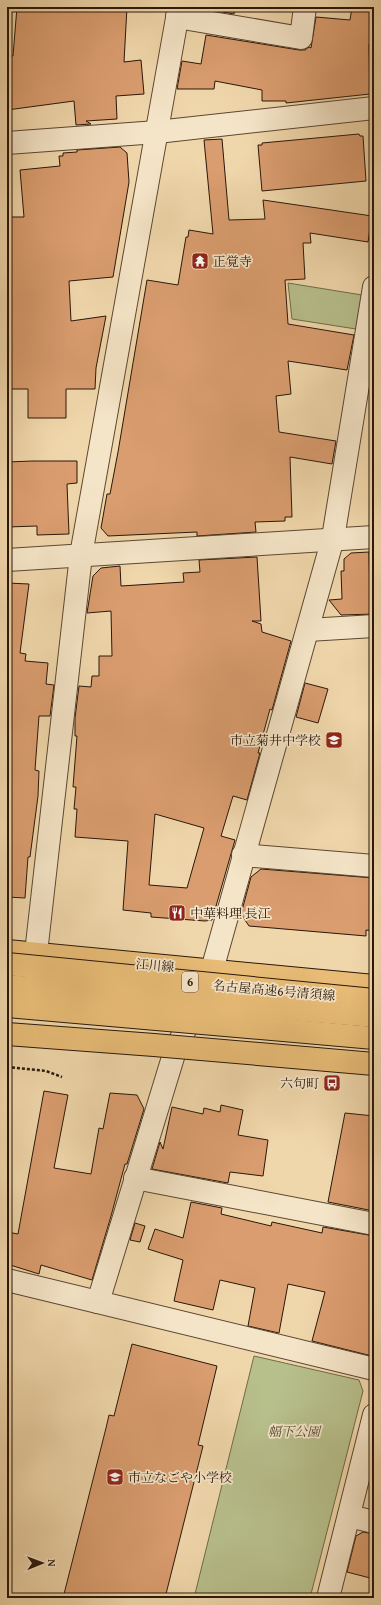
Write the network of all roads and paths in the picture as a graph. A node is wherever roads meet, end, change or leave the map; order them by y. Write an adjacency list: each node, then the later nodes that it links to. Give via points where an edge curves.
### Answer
1 (305, 7): 2 (street, via 301,38)
2 (178, 12): 4 (street)
3 (374, 108): 4 (street)
4 (157, 132): 5 (street); 9 (street)
5 (7, 143)
6 (374, 287): 8 (street)
7 (374, 537): 8 (street)
8 (333, 538): 9 (street); 12 (street)
9 (81, 555): 10 (street); 16 (street)
10 (7, 560)
11 (374, 626): 12 (street)
12 (308, 630): 13 (street)
13 (243, 855): 14 (street); 18 (street)
14 (374, 866)
15 (7, 951): 16 (main road, 江川線)
16 (36, 953): 18 (main road, 江川線)
17 (7, 964): 21 (main road, 名古屋高速6号清須線 / 6, bridge)
18 (212, 970): 20 (main road, 江川線); 27 (street)
19 (7, 986): 23 (main road, bridge)
20 (374, 986)
21 (374, 1000)
22 (7, 1006): 25 (main road, bridge)
23 (374, 1016)
24 (7, 1034): 28 (main road, bridge)
25 (374, 1038)
26 (7, 1041): 27 (main road)
27 (174, 1054): 30 (main road); 32 (street)
28 (374, 1064)
29 (7, 1067): 31 (path, via 46,1070)
30 (374, 1074)
31 (62, 1077)
32 (135, 1178): 33 (street); 35 (street)
33 (374, 1224)
34 (7, 1280): 35 (street)
35 (98, 1302): 36 (street)
36 (374, 1369)
37 (374, 1415): 38 (street)
38 (349, 1516): 39 (street); 40 (street)
39 (374, 1522)
40 (328, 1598)

